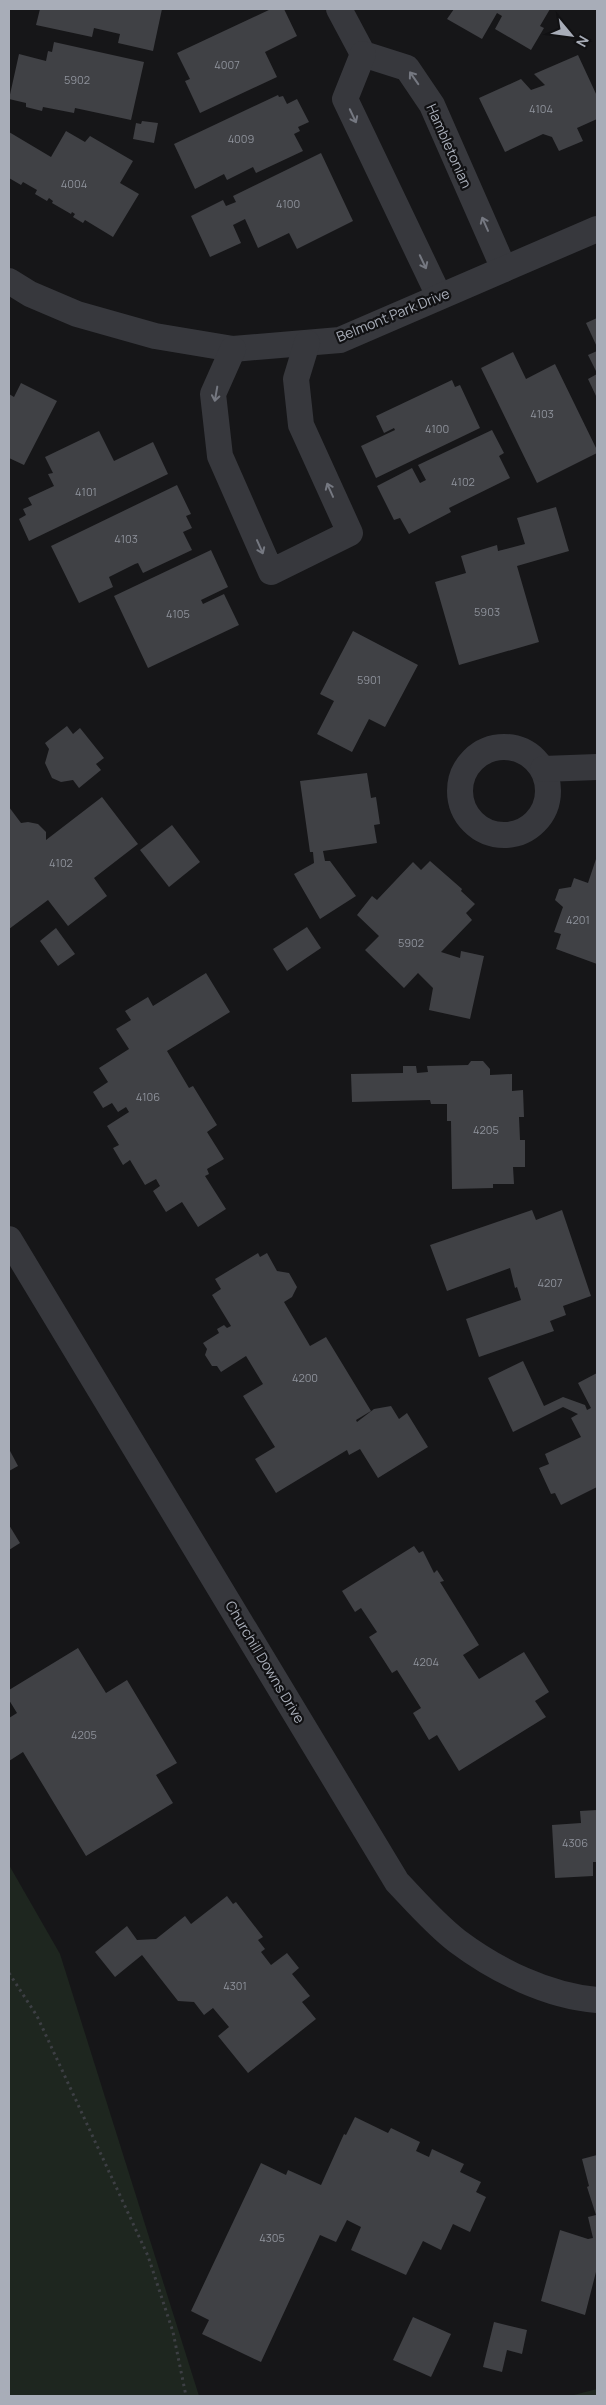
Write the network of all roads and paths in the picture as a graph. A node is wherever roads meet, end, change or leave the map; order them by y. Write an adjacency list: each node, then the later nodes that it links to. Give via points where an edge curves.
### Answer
1 (339, 9): 2 (street)
2 (363, 54): 4 (street, Hambletonian, one-way to 2, via 432,104 407,68); 6 (street, one-way to 6, via 345,99)
3 (597, 229): 4 (street, Belmont Park Drive)
4 (504, 269): 6 (street, Belmont Park Drive)
5 (9, 282): 8 (street, Belmont Park Drive, via 77,314 155,336)
6 (439, 296): 7 (street, Belmont Park Drive, via 340,340)
7 (307, 342): 8 (street, Belmont Park Drive); 8 (street, one-way to 7, via 214,394 220,456 271,572 350,533 301,425 296,379)
8 (233, 349)
9 (597, 767): 10 (street)
10 (543, 769)
11 (9, 1239): 13 (street, Churchill Downs Drive, via 397,1882 458,1941 494,1964 540,1987 576,1998)
12 (9, 1973): 14 (path, via 37,2016 148,2256 173,2332)
13 (597, 2000)
14 (186, 2396)

